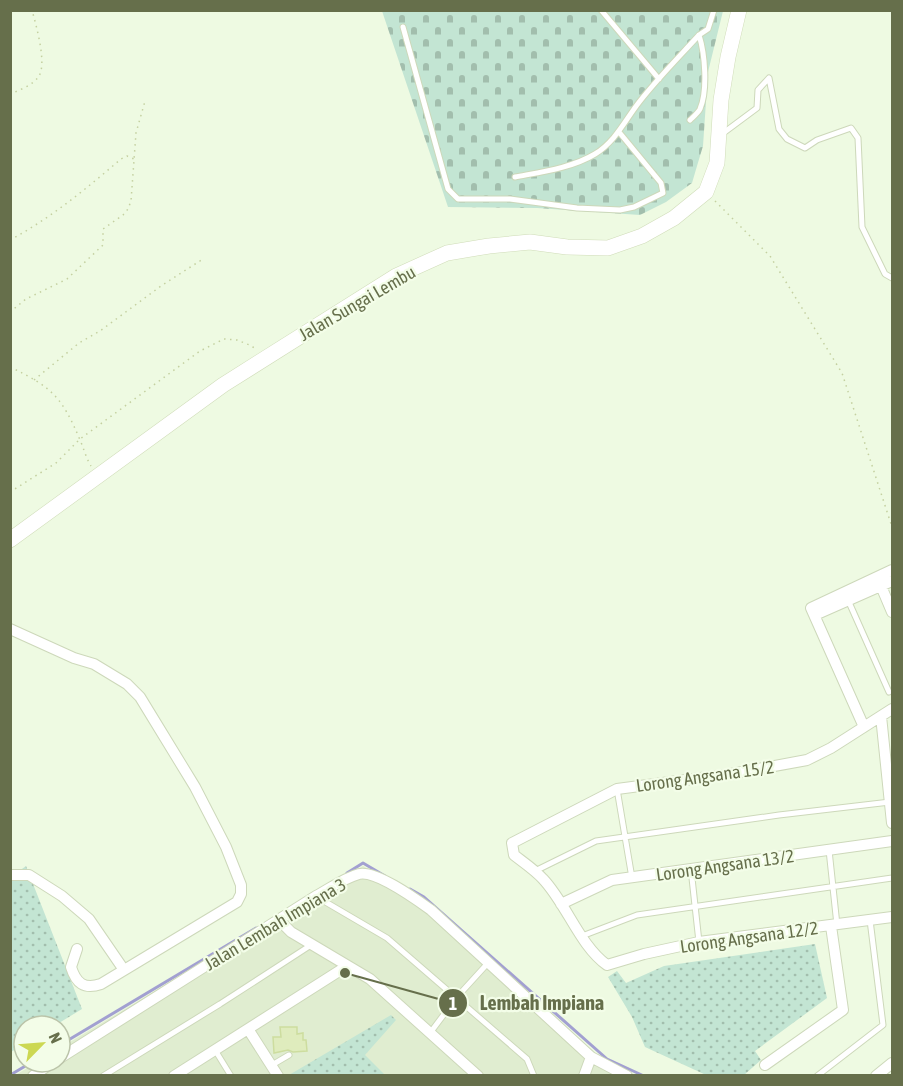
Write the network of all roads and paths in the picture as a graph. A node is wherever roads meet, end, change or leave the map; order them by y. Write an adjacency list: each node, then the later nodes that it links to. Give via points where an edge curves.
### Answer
1 (32, 10): 8 (path, via 42,67 32,82)
2 (601, 10): 7 (lane)
3 (714, 10): 6 (lane, via 708,28)
4 (739, 10): 12 (main road, Jalan Sungai Lembu, via 721,100)
5 (403, 27): 11 (lane, via 448,189 458,199 510,199 620,210 663,193 661,183)
6 (699, 35): 7 (lane); 10 (lane, via 705,52 705,80 699,110)
7 (659, 79): 11 (lane)
8 (10, 94)
9 (145, 101): 13 (path, via 136,133)
10 (690, 120)
11 (619, 132): 14 (lane, via 593,155)
12 (719, 136): 15 (main road, Jalan Sungai Lembu, via 717,164); 18 (lane, via 757,108 758,90 769,78 779,129 787,139 805,148 851,128 858,138 862,227 885,274)
13 (135, 159): 16 (path, via 121,159 73,198); 19 (path, via 128,209 103,229 103,245 67,279 26,299)
14 (515, 177)
15 (706, 192): 20 (main road, Jalan Sungai Lembu, via 650,232 608,248 530,243 447,253 396,276); 26 (path, via 770,256 842,373)
16 (10, 240)
17 (203, 259): 22 (path, via 79,343)
18 (892, 278)
19 (10, 312)
20 (262, 360): 23 (path, via 252,346 224,339 200,351); 24 (main road, Jalan Sungai Lembu)
21 (10, 367): 22 (path)
22 (34, 380): 23 (path, via 56,394)
23 (80, 440): 24 (path); 25 (path, via 56,463)
24 (98, 477): 27 (main road, Jalan Sungai Lembu)
25 (10, 492)
26 (892, 526)
27 (10, 540)
28 (892, 570): 33 (street, via 811,608)
29 (892, 581): 30 (street)
30 (881, 586): 31 (street); 32 (street)
31 (848, 600): 33 (street); 35 (lane)
32 (892, 612)
33 (815, 615): 38 (street)
34 (10, 629): 64 (street, via 94,664 140,697 195,787 242,885 237,902)
35 (889, 692)
36 (892, 709): 37 (street, Lorong Angsana 15/2)
37 (881, 716): 38 (street, Lorong Angsana 15/2); 40 (street)
38 (864, 727): 39 (street, Lorong Angsana 15/2, via 807,760)
39 (618, 789): 42 (lane); 46 (street, Lorong Angsana 15/2, via 515,839 514,855)
40 (890, 802): 41 (street); 42 (lane)
41 (892, 823)
42 (625, 837): 46 (lane, via 596,841); 48 (lane)
43 (892, 841): 44 (street, Lorong Angsana 13/2)
44 (829, 850): 45 (street, Lorong Angsana 13/2); 50 (lane)
45 (691, 869): 48 (street, Lorong Angsana 13/2); 53 (lane)
46 (534, 872): 52 (street)
47 (10, 875): 64 (street, via 29,875 62,896 89,919)
48 (632, 878): 52 (street, Lorong Angsana 13/2, via 612,880)
49 (892, 878): 50 (lane)
50 (832, 886): 53 (lane); 57 (lane)
51 (316, 896): 55 (street, Jalan Lembah Impiana 3); 62 (street, Jalan Lembah Impiana 3, via 353,877 370,874 431,910); 65 (lane, via 387,938)
52 (561, 904): 58 (street)
53 (695, 906): 58 (lane, via 637,915); 59 (lane)
54 (892, 917): 56 (street, Lorong Angsana 12/2)
55 (279, 920): 60 (street); 68 (street, Jalan Lembah Impiana 3)
56 (870, 920): 57 (street, Lorong Angsana 12/2); 84 (lane, via 883,1025)
57 (834, 925): 59 (street, Lorong Angsana 12/2); 74 (street, via 843,1010)
58 (582, 936): 59 (street, Lorong Angsana 12/2, via 607,965)
59 (699, 942)
60 (311, 945): 63 (street); 76 (lane)
61 (77, 949): 64 (street, via 71,968 85,987 100,984)
62 (488, 963): 65 (lane); 71 (street, Jalan Lembah Impiana 3)
63 (347, 966): 66 (street); 67 (street, via 370,980)
64 (124, 970)
65 (457, 997): 67 (lane); 81 (lane, via 527,1059)
66 (248, 1029): 69 (street); 73 (street)
67 (430, 1033): 80 (street)
68 (72, 1050)
69 (215, 1050): 75 (street); 78 (lane)
70 (289, 1055): 73 (lane)
71 (591, 1057): 82 (street); 83 (street, Jalan Lembah Impiana 3)
72 (892, 1063): 85 (street)
73 (272, 1065): 79 (street)
74 (765, 1065)
75 (188, 1072): 77 (street)
76 (103, 1076)
77 (174, 1076)
78 (231, 1076)
79 (278, 1076)
80 (478, 1076)
81 (534, 1076)
82 (584, 1076)
83 (627, 1076)
84 (817, 1076)
85 (876, 1076)

